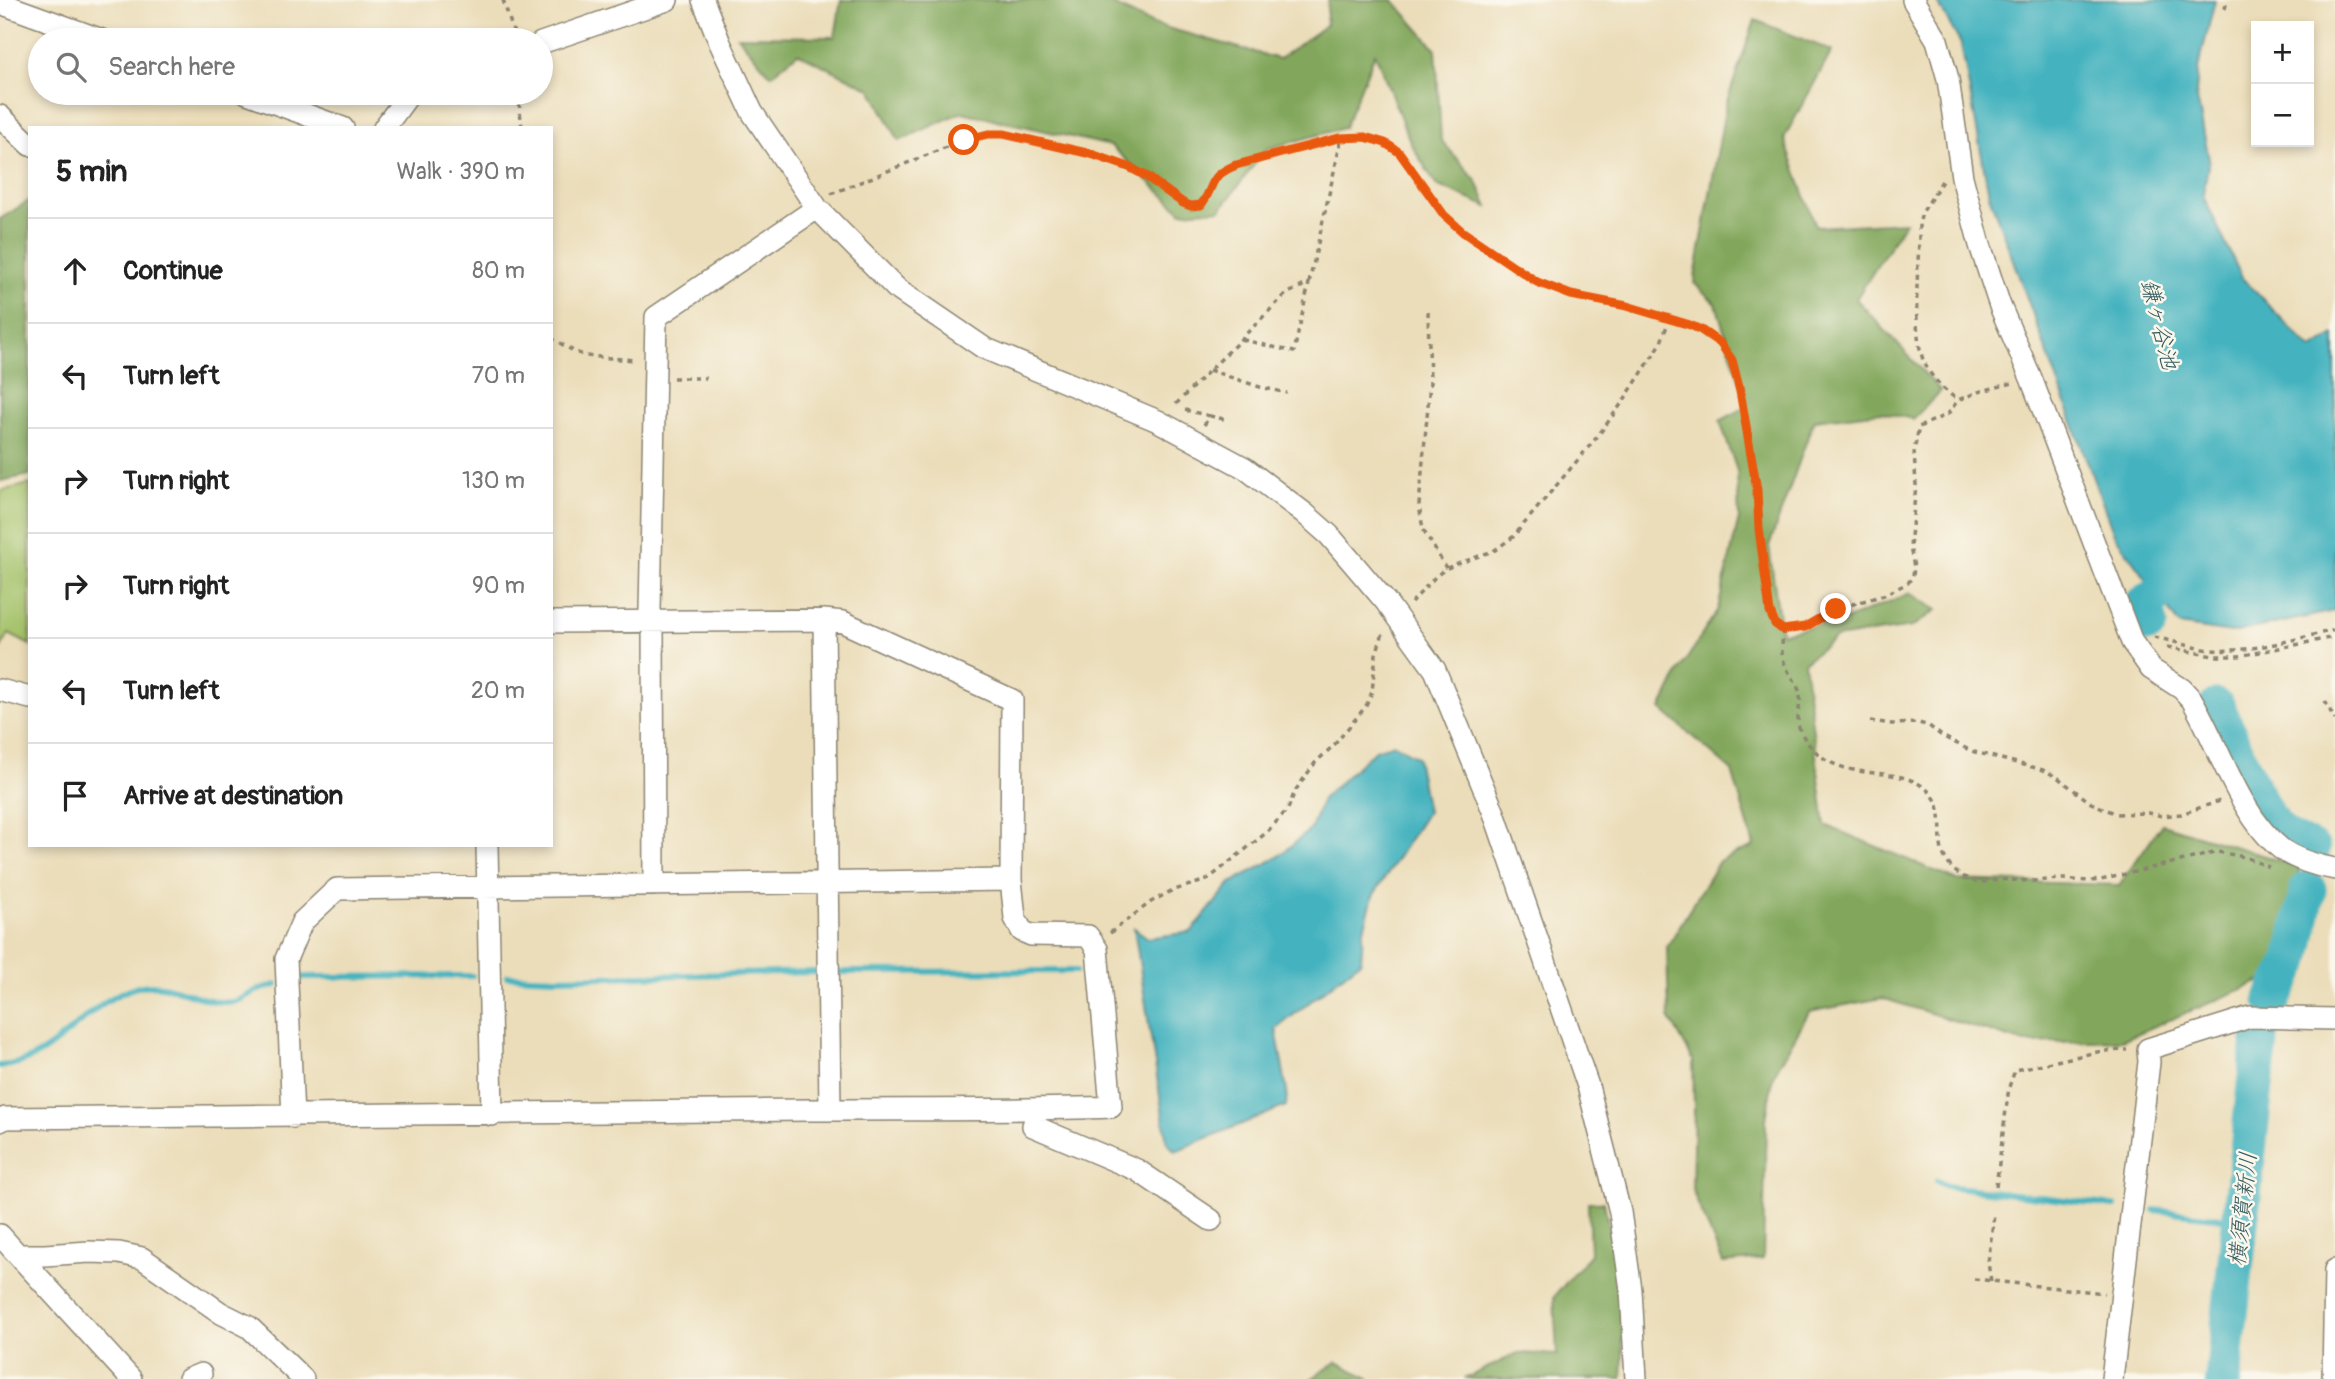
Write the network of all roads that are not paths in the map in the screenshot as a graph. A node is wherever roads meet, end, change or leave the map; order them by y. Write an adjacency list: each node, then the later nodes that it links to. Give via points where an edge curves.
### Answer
1 (667, 0): 6 (street)
2 (704, 0): 13 (street, via 752,113)
3 (1913, 0): 20 (street, via 1937,40 1948,79 1959,159 2000,306 2132,642 2151,669 2192,700 2261,830 2281,849)
4 (0, 3): 5 (street)
5 (69, 28)
6 (553, 39)
7 (280, 105): 10 (street)
8 (401, 105): 11 (street)
9 (0, 116): 12 (street)
10 (338, 126)
11 (385, 126)
12 (28, 143)
13 (815, 206): 16 (street, via 656,317); 37 (street, via 896,288 984,348 1158,421 1245,468 1329,535 1397,617 1434,670 1494,813 1588,1086 1620,1212 1631,1290)
14 (824, 620): 16 (street); 21 (street, via 844,622 1012,699); 22 (street)
15 (553, 622): 16 (street)
16 (653, 622): 23 (street)
17 (0, 690): 18 (street)
18 (28, 697)
19 (487, 847): 24 (street)
20 (2335, 869)
21 (1011, 880): 22 (street); 27 (street, via 1021,931 1088,936 1097,949 1111,1107)
22 (827, 881): 23 (street); 26 (street)
23 (654, 885): 24 (street)
24 (488, 889): 28 (street); 29 (street, via 337,890 302,922 286,959)
25 (2335, 1019): 38 (street, via 2250,1017 2148,1049)
26 (830, 1110): 27 (street); 28 (street)
27 (1038, 1110): 31 (street, via 1033,1126 1138,1170)
28 (492, 1115): 29 (street)
29 (293, 1117): 30 (street)
30 (0, 1121)
31 (1211, 1220)
32 (0, 1235): 33 (street)
33 (19, 1255): 35 (street); 36 (street, via 89,1252 142,1258 249,1327)
34 (2335, 1270): 39 (street)
35 (131, 1379)
36 (303, 1379)
37 (1636, 1379)
38 (2112, 1379)
39 (2333, 1379)

